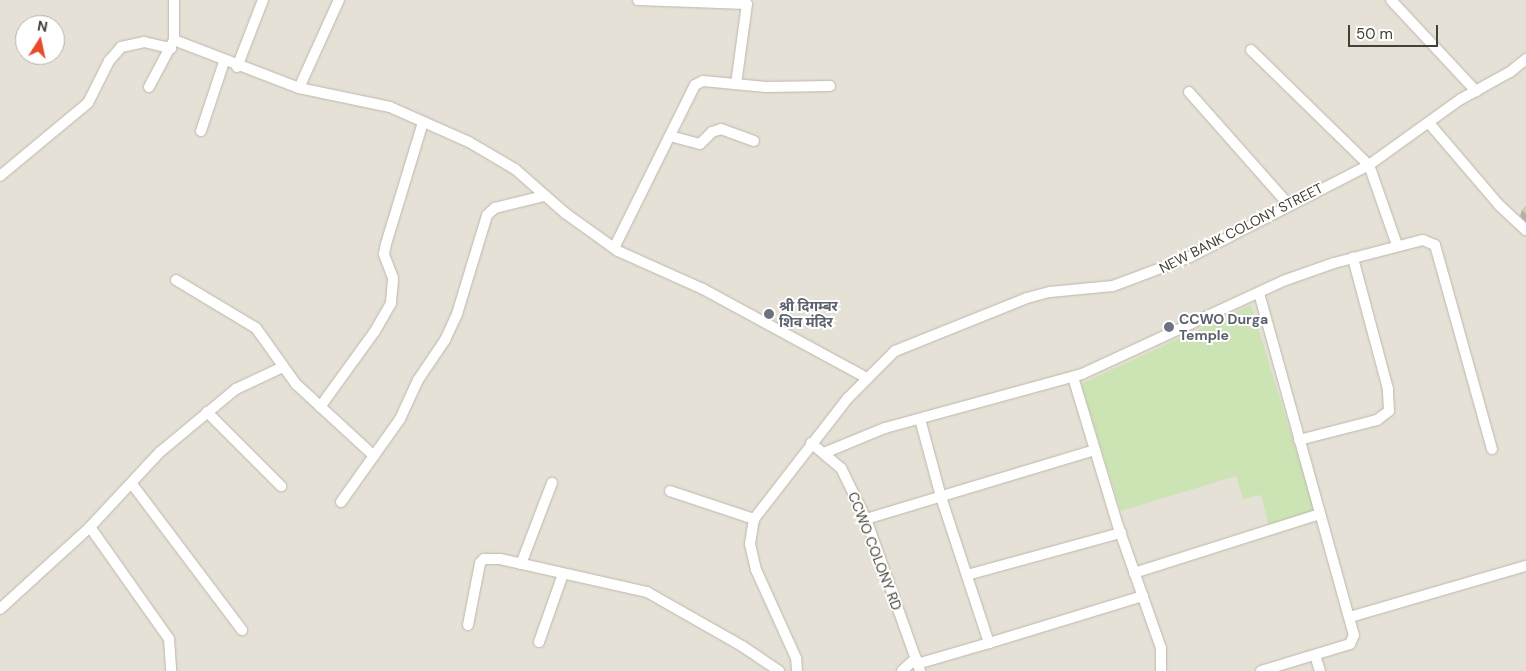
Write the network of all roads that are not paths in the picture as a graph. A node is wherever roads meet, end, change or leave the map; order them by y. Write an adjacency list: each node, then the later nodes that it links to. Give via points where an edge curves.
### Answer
1 (174, 0): 6 (street)
2 (263, 0): 10 (street)
3 (339, 0): 14 (street)
4 (638, 0): 11 (street, via 747,4)
5 (1391, 0): 15 (street)
6 (173, 44): 9 (street); 13 (street); 23 (street, via 144,42 121,47 109,61 88,103)
7 (1252, 50): 22 (street)
8 (1526, 59): 15 (street, NEW BANK COLONY STREET)
9 (224, 62): 10 (street); 19 (street)
10 (236, 66): 14 (street)
11 (736, 84): 12 (street); 20 (street, via 703,81 695,84)
12 (830, 86)
13 (149, 87)
14 (299, 88): 17 (street, via 390,107)
15 (1476, 91): 18 (street, NEW BANK COLONY STREET)
16 (1189, 92): 25 (street)
17 (424, 122): 24 (street, via 469,142 515,169); 35 (street, via 384,254 393,278 391,304)
18 (1429, 123): 22 (street, NEW BANK COLONY STREET); 26 (street)
19 (201, 131)
20 (670, 136): 21 (street, via 700,144 712,132 721,129); 28 (street)
21 (754, 141)
22 (1369, 165): 25 (street, NEW BANK COLONY STREET); 27 (street)
23 (0, 176)
24 (544, 196): 28 (street); 43 (street, via 502,206 487,215 452,326 418,380 400,420)
25 (1288, 204): 34 (street, NEW BANK COLONY STREET, via 1190,258 1145,276 1113,286 1050,292 1027,298 914,341 895,351)
26 (1526, 230)
27 (1397, 245): 29 (street); 40 (street, via 1424,240 1434,245)
28 (614, 248): 34 (street, via 703,289)
29 (1353, 258): 31 (street); 38 (street, via 1388,389 1389,411 1377,420)
30 (176, 280): 32 (street, via 246,320)
31 (1260, 293): 33 (street, via 1131,354); 38 (street)
32 (283, 367): 35 (street); 36 (street, via 236,389)
33 (1073, 377): 37 (street); 41 (street)
34 (867, 378): 39 (street, NEW BANK COLONY STREET)
35 (320, 407): 43 (street)
36 (207, 412): 45 (street, via 160,452); 46 (street)
37 (920, 419): 42 (street, via 871,433); 48 (street)
38 (1299, 440): 50 (street)
39 (811, 443): 42 (street, CCWO COLONY RD); 51 (street, NEW BANK COLONY STREET)
40 (1492, 448)
41 (1095, 450): 48 (street); 54 (street)
42 (824, 453): 52 (street, CCWO COLONY RD, via 841,468)
43 (374, 456): 49 (street)
44 (552, 483): 55 (street)
45 (132, 484): 53 (street); 64 (street)
46 (280, 486)
47 (670, 491): 51 (street)
48 (940, 497): 52 (street); 59 (street)
49 (341, 502)
50 (1320, 514): 57 (street); 62 (street)
51 (754, 519): 71 (street, NEW BANK COLONY STREET, via 750,544 756,570 796,658)
52 (866, 519): 68 (street, CCWO COLONY RD)
53 (90, 527): 61 (street); 69 (street, via 169,639)
54 (1120, 533): 57 (street); 59 (street)
55 (521, 564): 58 (street); 63 (street, via 491,558 480,563)
56 (1526, 566): 62 (street)
57 (1134, 573): 60 (street)
58 (564, 574): 65 (street); 70 (street, via 657,597)
59 (967, 575): 66 (street)
60 (1143, 596): 66 (street); 73 (street, via 1161,648)
61 (0, 609)
62 (1350, 617): 67 (street, via 1354,634 1350,644)
63 (468, 625)
64 (242, 630)
65 (538, 642)
66 (989, 643): 68 (street)
67 (1315, 655): 74 (street); 75 (street)
68 (918, 665): 72 (street)
69 (171, 671)
70 (779, 671)
71 (797, 671)
72 (902, 671)
73 (1161, 671)
74 (1261, 671)
75 (1320, 671)

